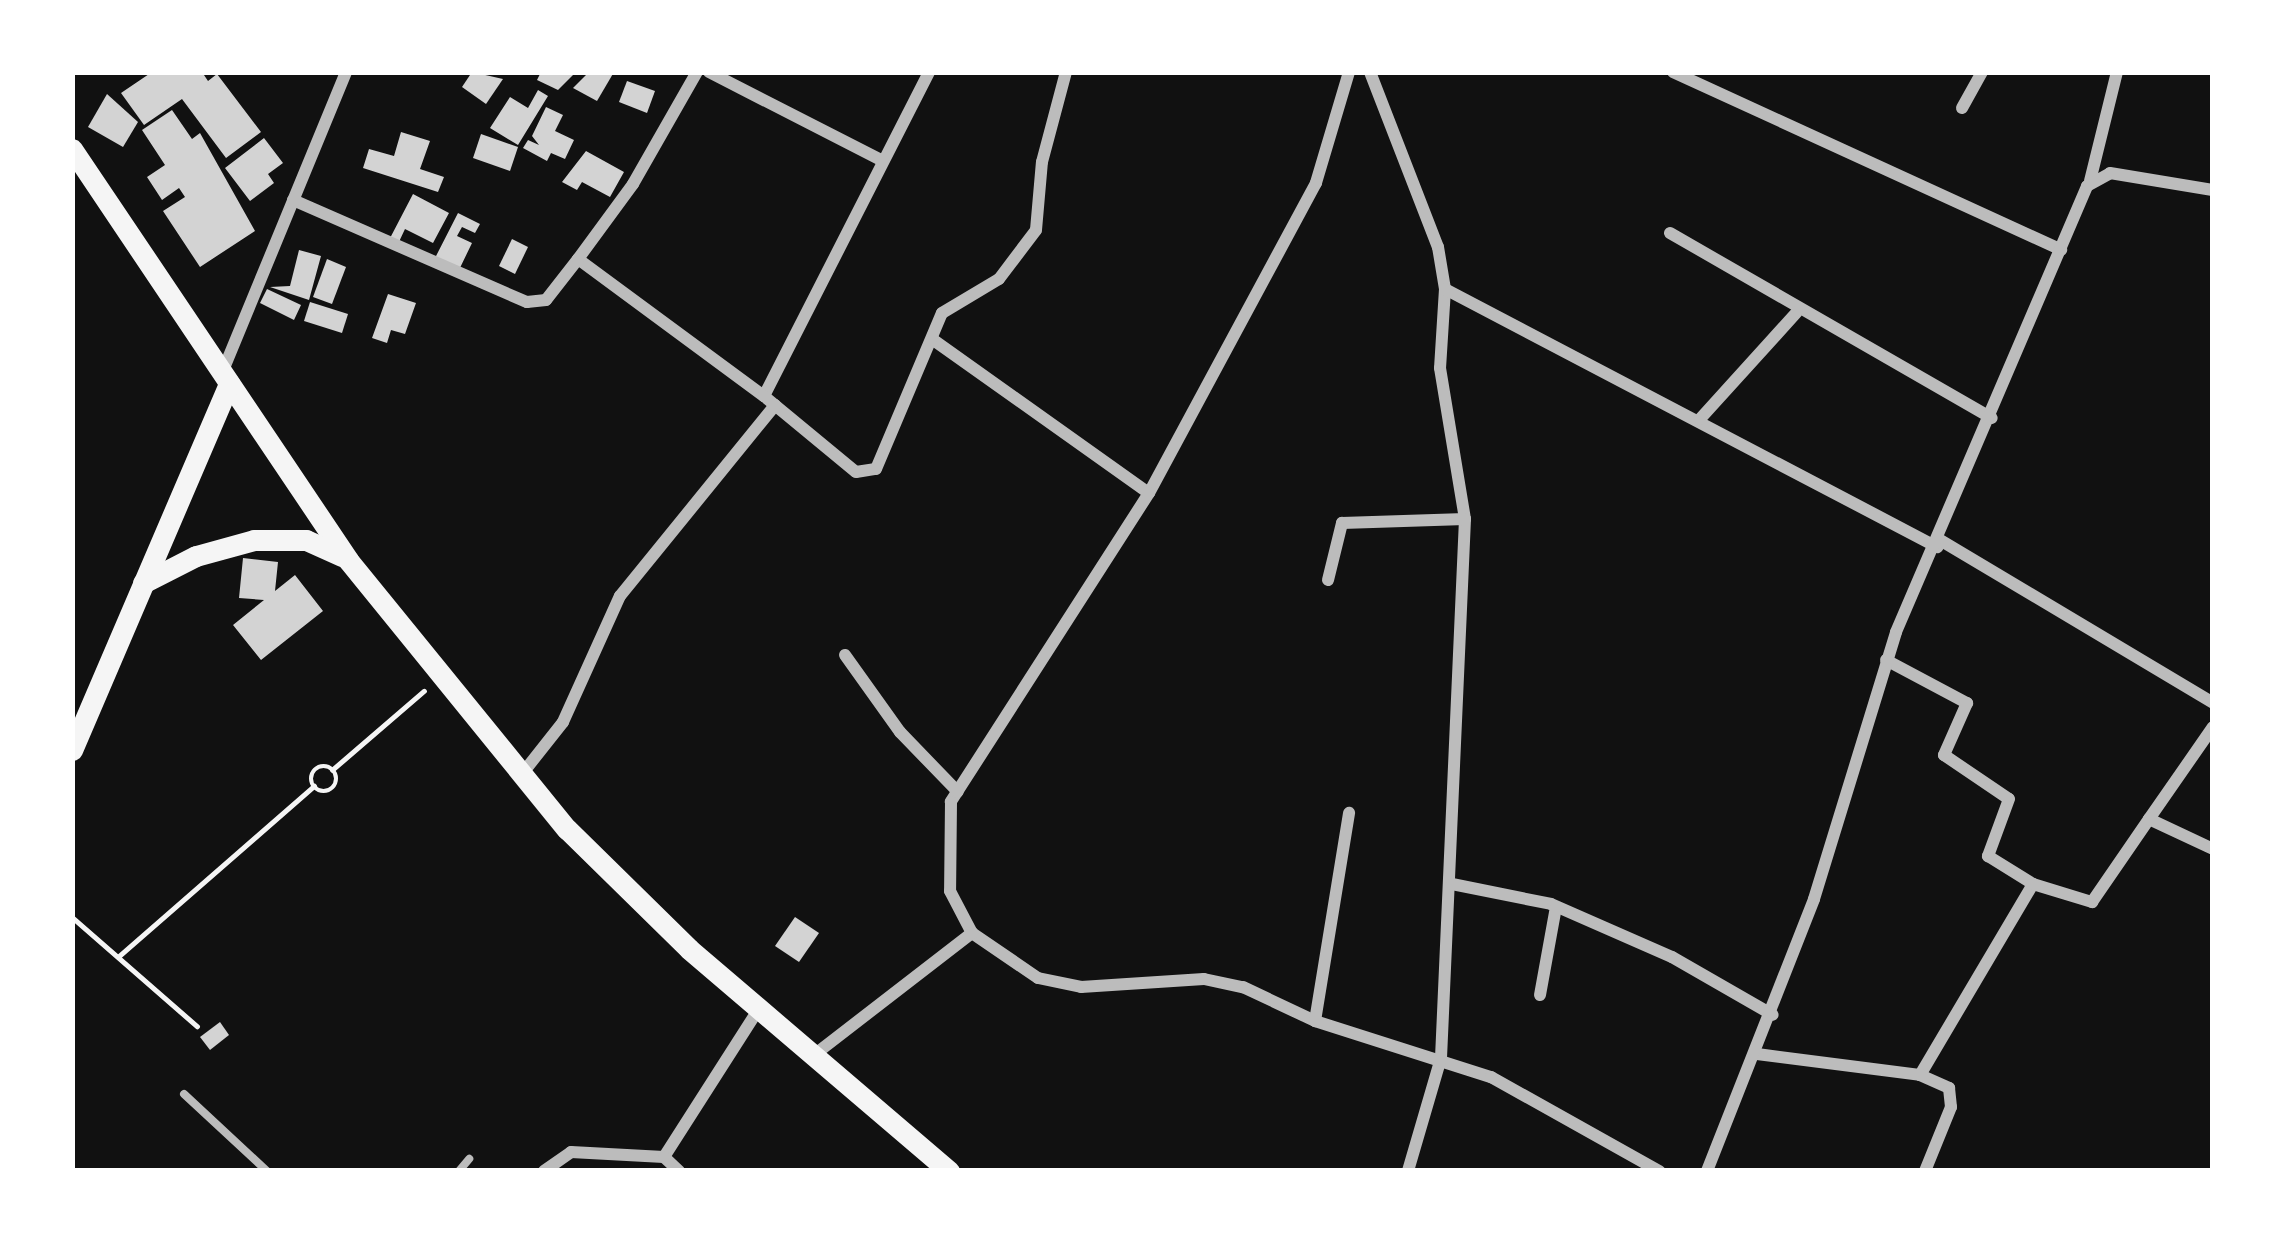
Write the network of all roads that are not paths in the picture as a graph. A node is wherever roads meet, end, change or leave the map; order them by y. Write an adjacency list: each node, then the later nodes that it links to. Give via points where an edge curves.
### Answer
1 (346, 72): 16 (street)
2 (697, 72): 19 (street, via 634,184)
3 (709, 72): 13 (street)
4 (929, 72): 13 (street)
5 (1066, 72): 22 (street, via 1042,162 1036,230 999,279 942,313)
6 (1349, 72): 27 (street, via 1316,183)
7 (1370, 72): 20 (street, via 1421,195)
8 (1672, 72): 18 (street)
9 (1982, 72): 11 (street)
10 (2117, 72): 14 (street)
11 (1962, 108)
12 (72, 149): 23 (main road)
13 (881, 160): 24 (street)
14 (2090, 181): 15 (street, via 2110,173); 18 (street)
15 (2213, 190)
16 (293, 200): 19 (street, via 527,302 546,300); 23 (street)
17 (1670, 233): 21 (street)
18 (2061, 250): 25 (street)
19 (578, 260): 24 (street)
20 (1445, 290): 26 (street); 28 (street, via 1440,368)
21 (1797, 312): 25 (street); 26 (street)
22 (932, 339): 24 (street, via 871,472 856,472); 27 (street)
23 (226, 378): 30 (main road); 32 (main road)
24 (769, 400): 38 (street, via 620,596 563,722)
25 (1991, 418): 29 (street)
26 (1700, 419): 29 (street)
27 (1149, 493): 39 (street)
28 (1465, 519): 31 (street, via 1345,522); 43 (street)
29 (1938, 543): 34 (street); 35 (street)
30 (348, 560): 32 (main road, via 306,540 266,538 196,556); 38 (main road)
31 (1328, 580)
32 (143, 583): 37 (main road)
33 (845, 655): 39 (street, via 900,732)
34 (1886, 660): 44 (street, via 1967,703 1944,755 2008,797 1988,856); 49 (street)
35 (2213, 703)
36 (2213, 728): 41 (street)
37 (72, 750)
38 (522, 774): 48 (main road, via 607,872)
39 (958, 792): 46 (street, via 946,816 945,854 950,891)
40 (1349, 813): 50 (street)
41 (2149, 819): 42 (street); 44 (street, via 2092,902)
42 (2213, 849)
43 (1452, 884): 45 (street); 53 (street)
44 (2033, 884): 54 (street)
45 (1556, 907): 47 (street); 49 (street, via 1672,957)
46 (972, 933): 50 (street, via 1056,984 1220,981); 52 (street)
47 (1540, 994)
48 (758, 1010): 52 (main road); 56 (street)
49 (1772, 1015): 51 (street)
50 (1315, 1021): 53 (street)
51 (1757, 1054): 54 (street); 65 (street)
52 (814, 1055): 62 (main road)
53 (1441, 1058): 63 (street); 64 (street, via 1543,1102)
54 (1920, 1075): 66 (street, via 1954,1096)
55 (184, 1094): 58 (lane)
56 (664, 1157): 60 (street, via 571,1152); 61 (street)
57 (469, 1159): 59 (lane)
58 (267, 1171)
59 (459, 1171)
60 (544, 1171)
61 (679, 1171)
62 (949, 1171)
63 (1408, 1171)
64 (1659, 1171)
65 (1707, 1171)
66 (1925, 1171)

